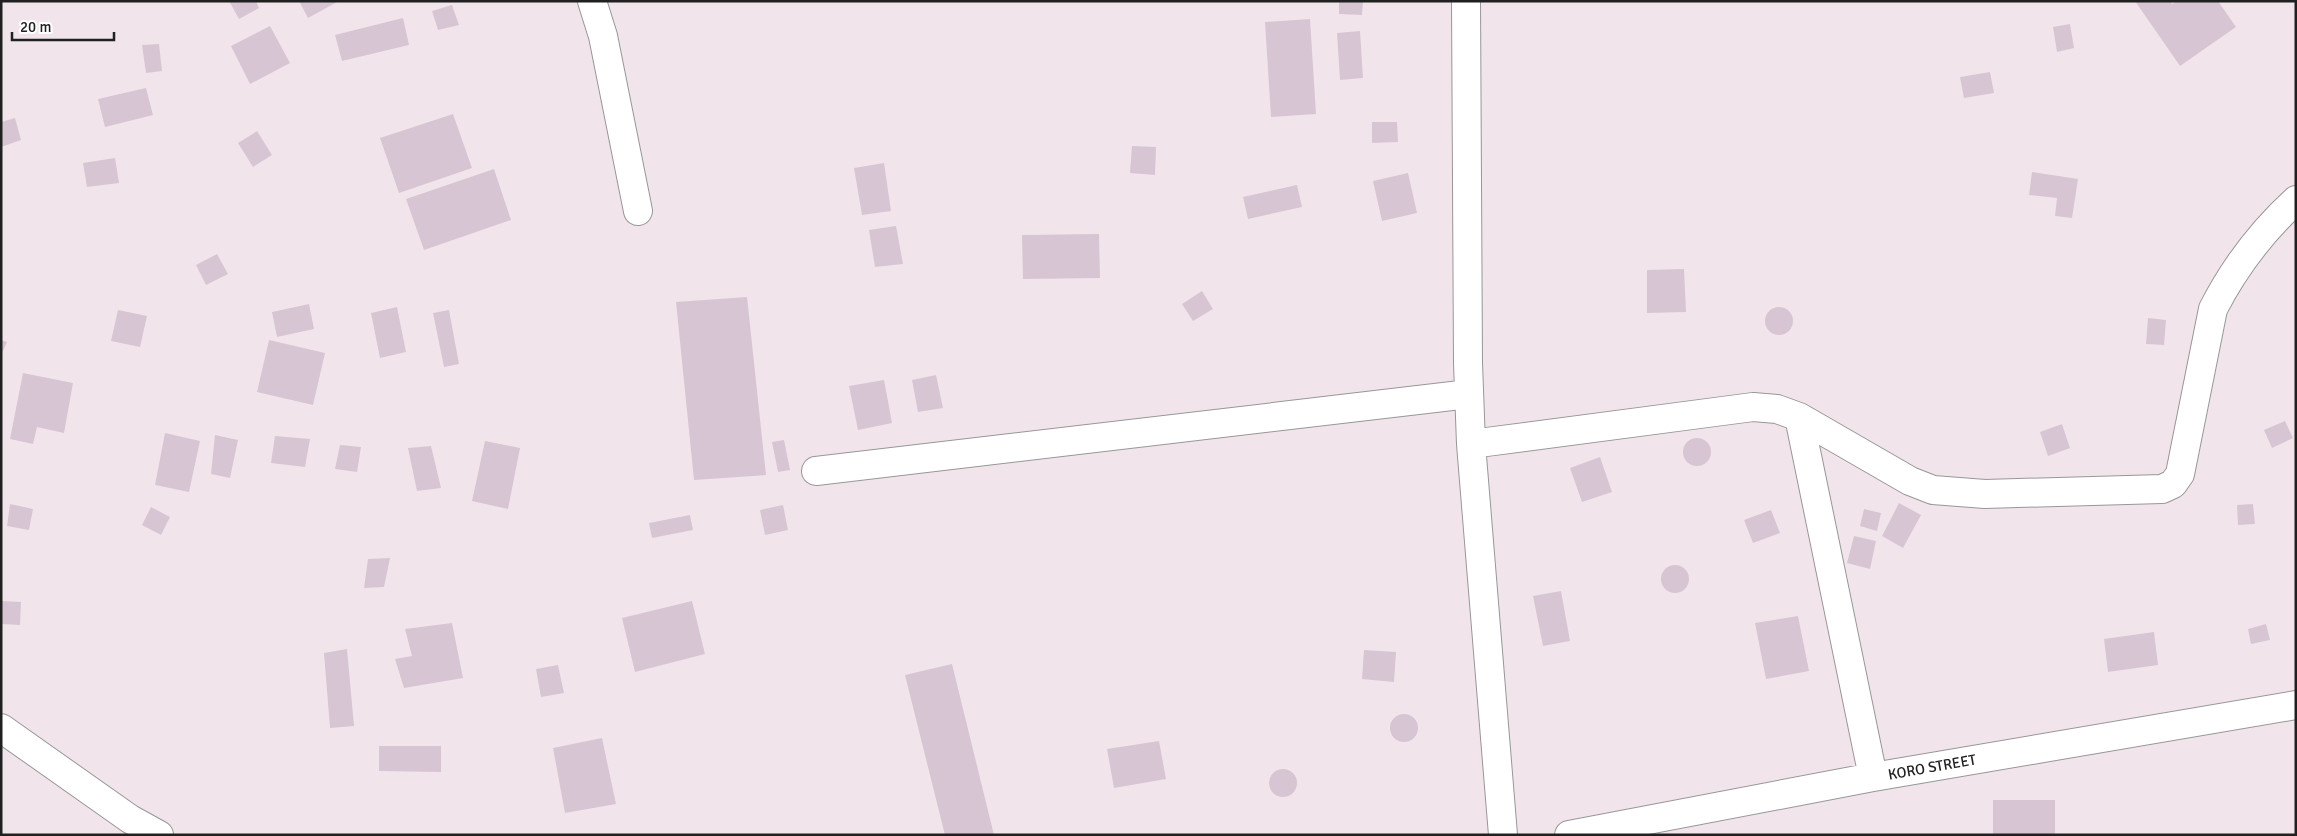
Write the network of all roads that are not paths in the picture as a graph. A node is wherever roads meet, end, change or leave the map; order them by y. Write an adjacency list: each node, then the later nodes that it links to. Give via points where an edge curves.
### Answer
1 (592, 1): 4 (street)
2 (1466, 1): 5 (street)
3 (2296, 200): 6 (street, via 2262,232 2213,309 2180,474 2173,484 2162,489 1985,494 1933,490)
4 (638, 211)
5 (1469, 394): 7 (street); 8 (street)
6 (1798, 417): 7 (street, via 1777,409 1753,407); 11 (street)
7 (1471, 444): 13 (street)
8 (816, 472)
9 (2296, 705): 11 (street, KORO STREET)
10 (1, 728): 12 (street, via 130,819)
11 (1873, 777): 14 (street, KORO STREET)
12 (159, 835)
13 (1503, 835)
14 (1569, 835)

